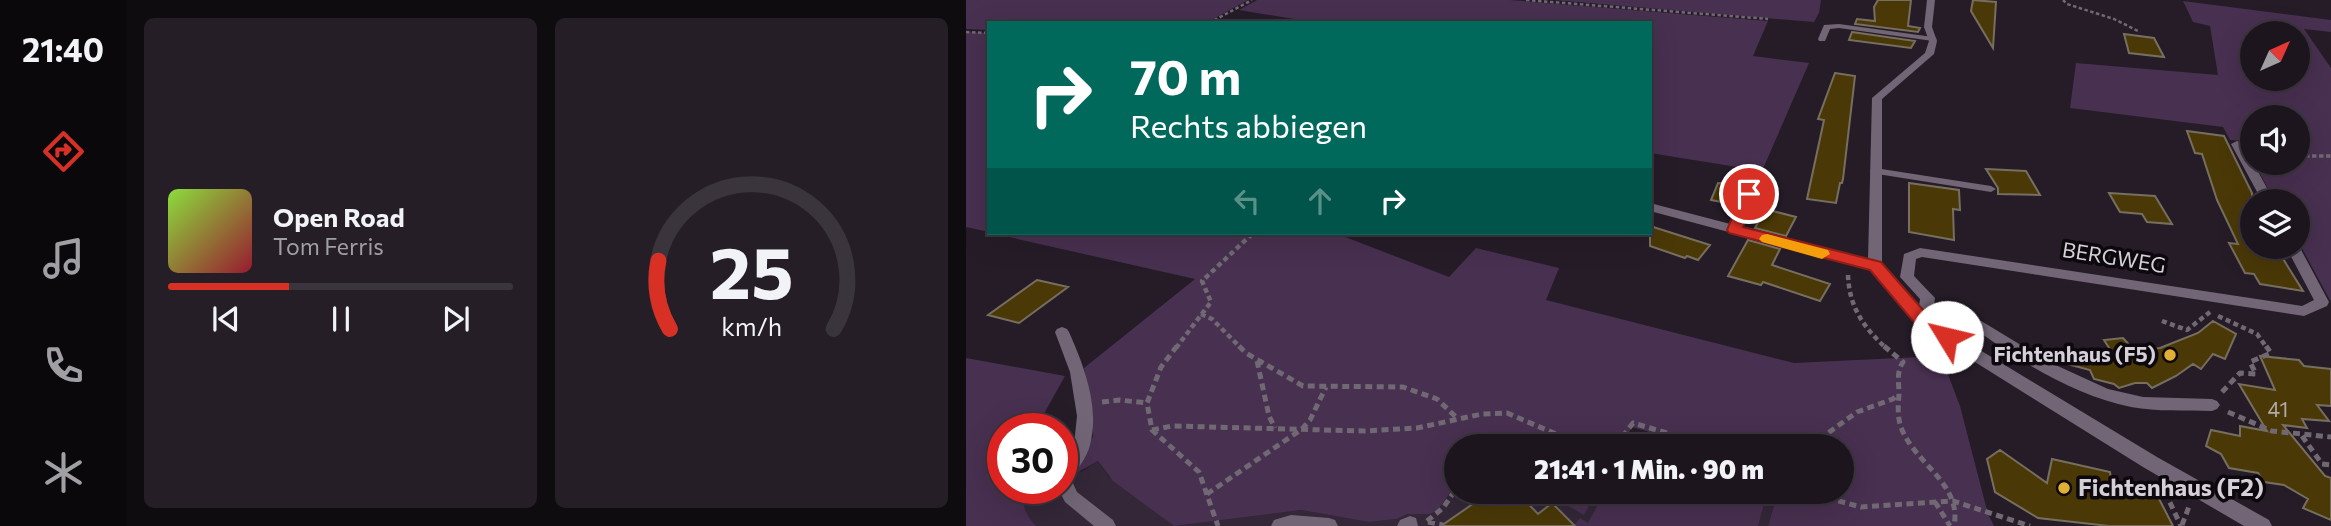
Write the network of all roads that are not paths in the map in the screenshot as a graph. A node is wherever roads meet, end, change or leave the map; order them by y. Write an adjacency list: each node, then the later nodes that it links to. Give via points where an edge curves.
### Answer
1 (1931, 0): 3 (street, via 1928,27)
2 (1822, 39): 3 (lane, via 1827,27 1839,26)
3 (1933, 39): 5 (street, via 1929,54 1877,98)
4 (2237, 144): 7 (street)
5 (1875, 171): 6 (lane); 12 (street)
6 (1991, 189)
7 (2261, 189)
8 (1749, 194): 10 (lane)
9 (1652, 208): 10 (street)
10 (1735, 230): 12 (street)
11 (2299, 259): 14 (street, BERGWEG, via 2322,302 2304,311 1920,252 1909,257 1907,277 1928,298)
12 (1875, 265): 14 (street)
13 (1973, 321): 16 (lane, via 2001,342 2106,395 2142,403)
14 (1924, 323): 20 (street)
15 (1062, 331): 17 (lane, via 1079,370 1082,406 1082,446 1062,478 1071,497)
16 (2212, 405)
17 (1107, 526)
18 (1280, 526): 19 (lane)
19 (1329, 526)
20 (2262, 526)

